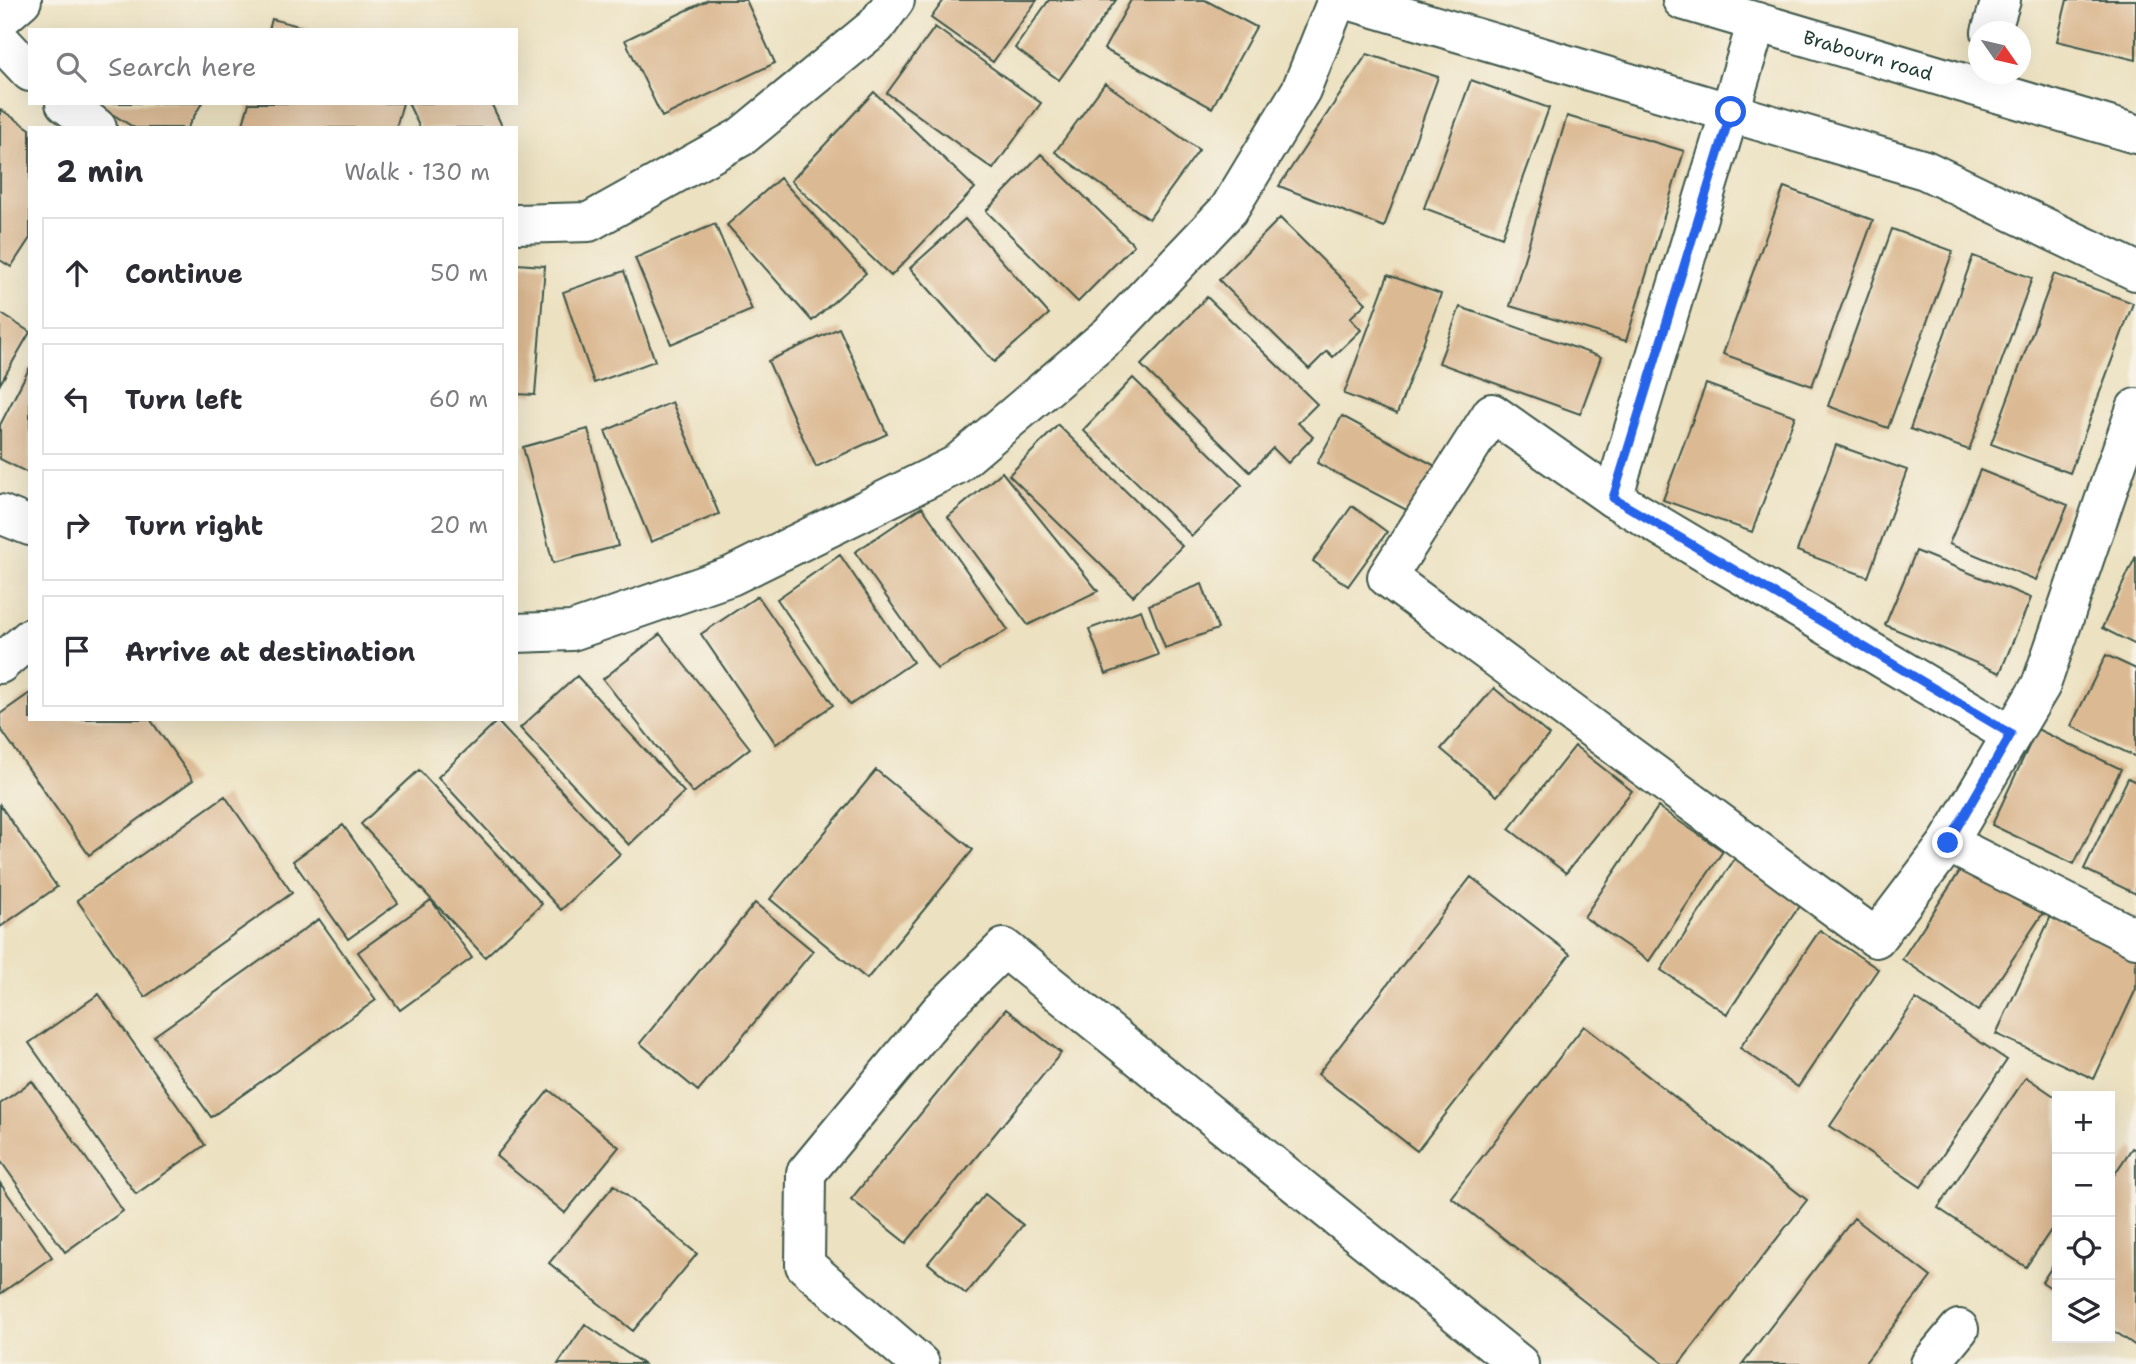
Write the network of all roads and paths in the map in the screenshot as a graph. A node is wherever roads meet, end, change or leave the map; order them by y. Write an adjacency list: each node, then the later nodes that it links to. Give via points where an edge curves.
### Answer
1 (22, 0): 7 (street)
2 (895, 0): 18 (street, via 876,26 741,137 589,222)
3 (1337, 0): 24 (street, via 1301,90 1229,209 1110,335 956,465 731,576 572,631)
4 (1348, 0): 15 (street)
5 (1682, 0): 9 (street, Brabourn road)
6 (2001, 0): 8 (street)
7 (0, 19)
8 (1994, 21)
9 (1758, 22): 12 (street, Brabourn road); 15 (street)
10 (0, 40): 11 (street)
11 (28, 70)
12 (1968, 75)
13 (1996, 84): 17 (street, Brabourn road)
14 (68, 105): 16 (street)
15 (1731, 112): 19 (street, via 1925,170); 21 (street)
16 (94, 126)
17 (2136, 134)
18 (518, 224)
19 (2136, 271)
20 (2136, 408): 27 (street, via 2041,685)
21 (1613, 498): 27 (street); 28 (street, via 1492,413 1387,577 1876,938)
22 (0, 514): 23 (street)
23 (28, 525)
24 (518, 633)
25 (28, 640): 26 (street)
26 (0, 664)
27 (2011, 734): 28 (street)
28 (1948, 843): 29 (street)
29 (2136, 938)
30 (1959, 1329): 33 (street)
31 (920, 1364): 32 (street, via 805,1265 806,1173 940,1011 1004,948)
32 (1519, 1364)
33 (1930, 1364)

